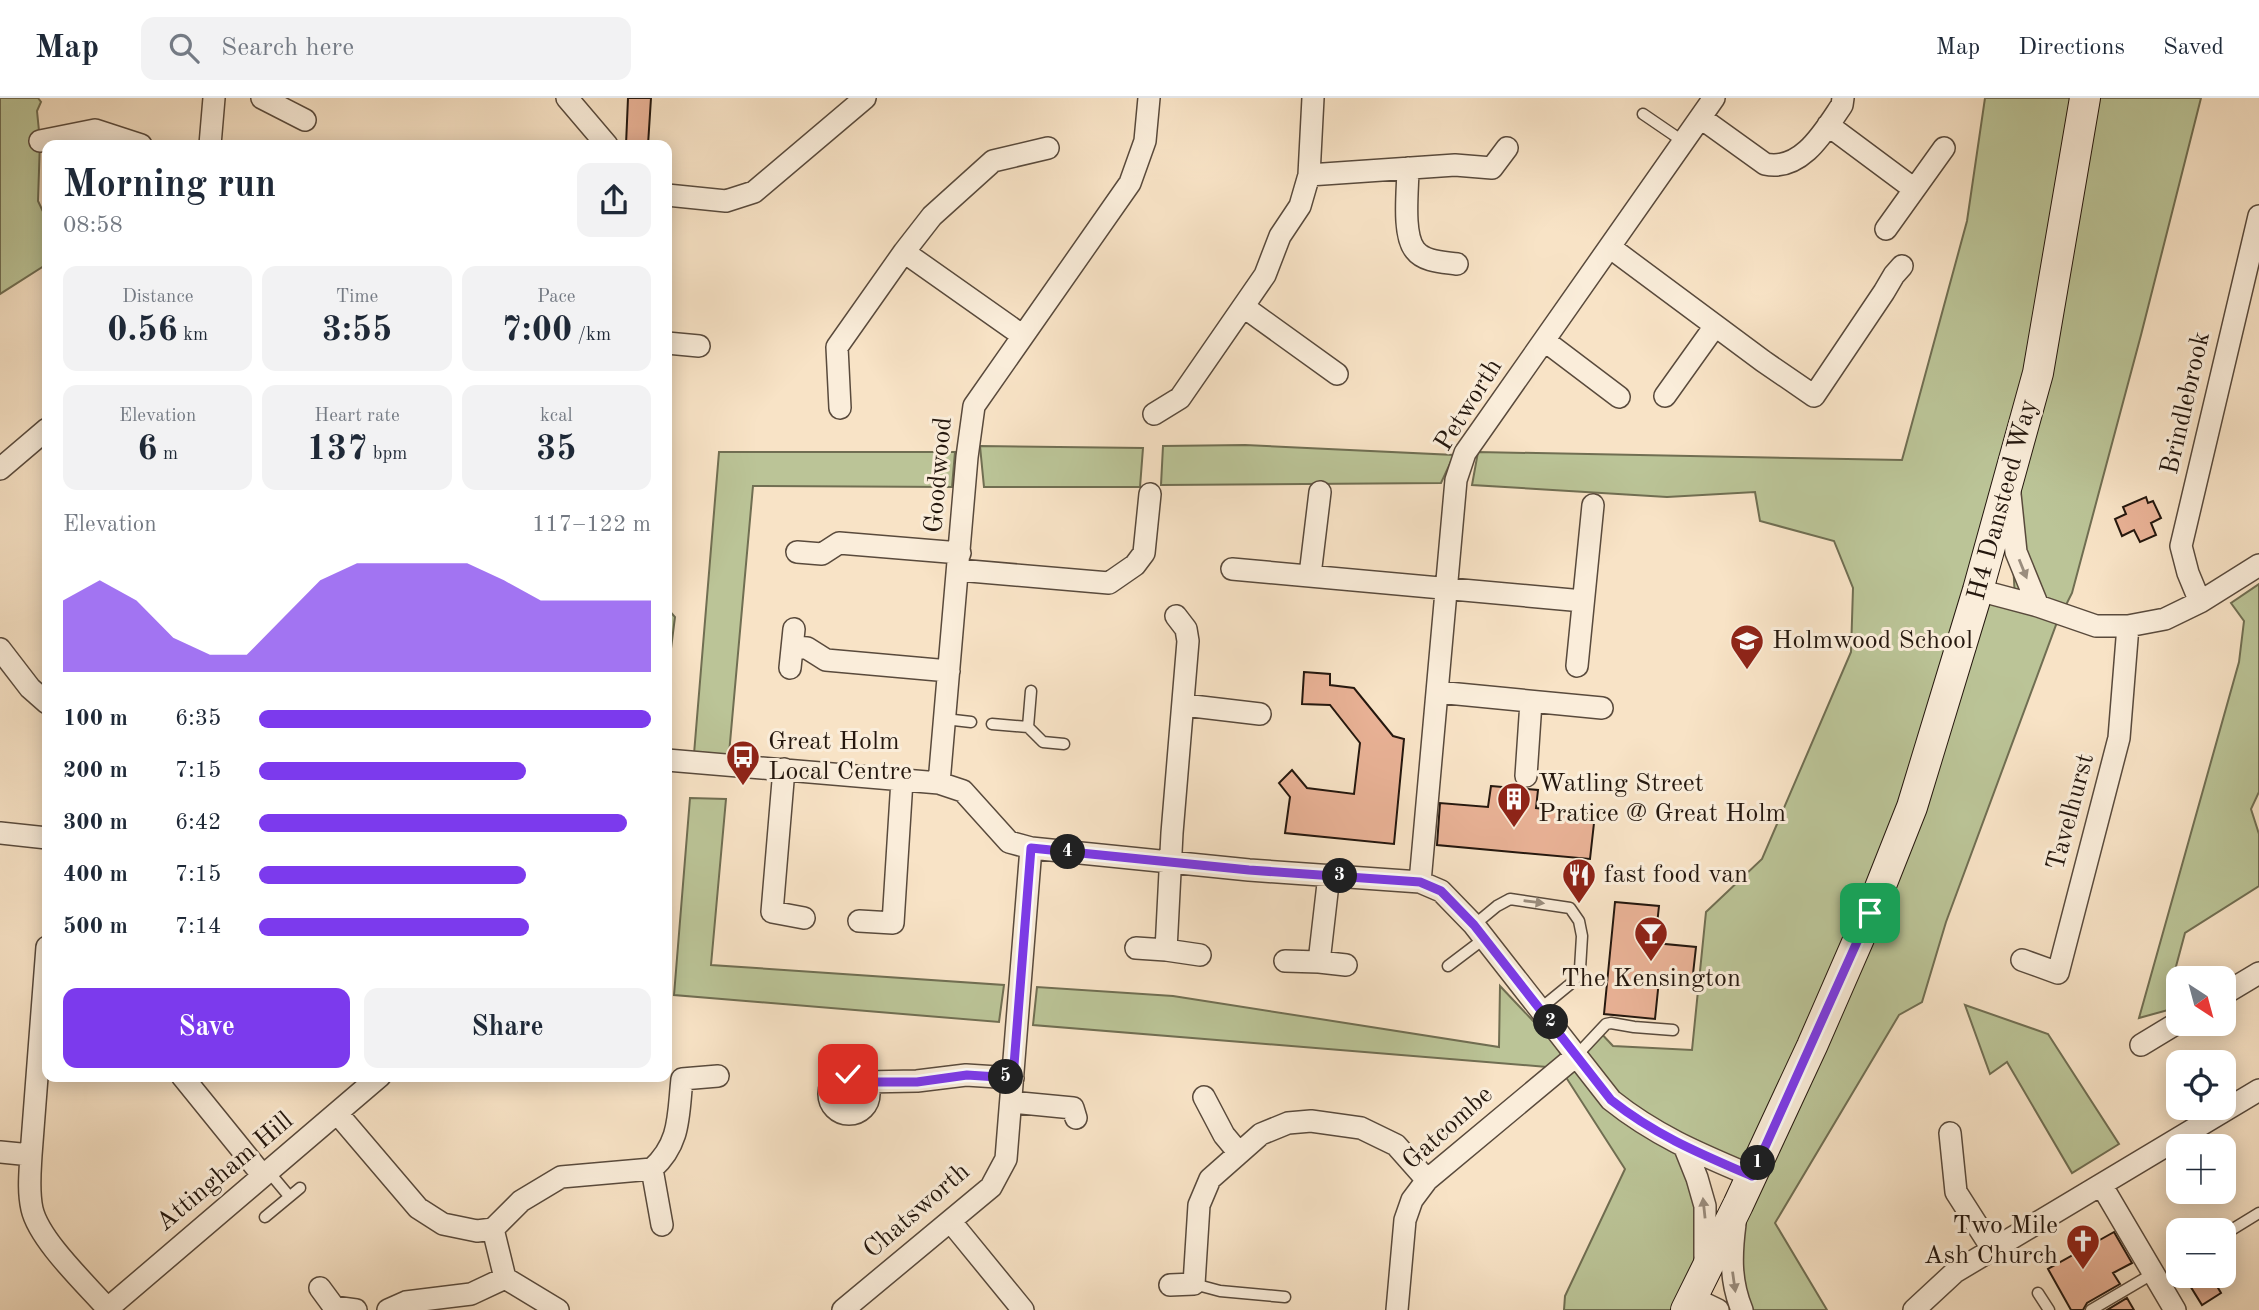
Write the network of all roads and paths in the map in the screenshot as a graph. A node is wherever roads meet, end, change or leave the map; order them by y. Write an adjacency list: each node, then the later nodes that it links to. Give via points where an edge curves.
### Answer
1 (214, 98): 16 (street)
2 (262, 98): 12 (street)
3 (567, 98): 17 (street)
4 (865, 98): 25 (street, via 754,192 726,201)
5 (1149, 98): 34 (street, Goodwood, via 1145,141 1130,183)
6 (1313, 98): 23 (street)
7 (1714, 98): 11 (street, Petworth)
8 (1843, 98): 13 (street)
9 (2085, 98): 45 (street, H4 Dansteed Way, via 2038,373)
10 (1643, 114): 18 (lane)
11 (1701, 118): 13 (street, via 1773,166 1809,151); 18 (street, Petworth)
12 (305, 120)
13 (1828, 125): 24 (street)
14 (45, 140): 15 (street, via 95,130)
15 (126, 140)
16 (210, 140)
17 (599, 140)
18 (1684, 142): 28 (street, Petworth)
19 (1048, 148): 29 (street, via 993,161 932,216)
20 (1507, 148): 22 (street, via 1492,168)
21 (1944, 148): 24 (street)
22 (1408, 168): 23 (street); 30 (street, via 1408,236 1416,252)
23 (1309, 175): 32 (street, via 1300,206)
24 (1914, 189): 27 (street)
25 (672, 196)
26 (2258, 221): 57 (street, Brindlebrook, via 2181,547)
27 (1886, 229)
28 (1611, 248): 33 (street); 35 (street, Petworth)
29 (904, 252): 34 (street); 41 (street, via 837,347)
30 (1457, 264)
31 (1902, 266): 33 (street, via 1814,396)
32 (1244, 307): 38 (street); 42 (street, via 1180,398)
33 (1715, 326): 39 (street)
34 (1023, 336): 50 (street, Goodwood, via 974,406)
35 (1545, 341): 40 (street); 54 (street, Petworth, via 1465,453 1456,480)
36 (672, 343): 37 (street)
37 (699, 346)
38 (1338, 374)
39 (1665, 396)
40 (1619, 397)
41 (840, 408)
42 (1154, 414)
43 (42, 433): 44 (street)
44 (0, 469)
45 (2009, 483): 55 (street, H4 Dansteed Way); 58 (street, one-way to 58, via 2016,552)
46 (1320, 492): 53 (street)
47 (1150, 494): 50 (street, via 1144,553 1109,583)
48 (1593, 505): 56 (street)
49 (797, 552): 50 (street, via 822,554 839,543)
50 (959, 561): 64 (street, Goodwood)
51 (2259, 565): 57 (street)
52 (1232, 569): 53 (street)
53 (1310, 575): 54 (street)
54 (1448, 588): 56 (street); 66 (street, Petworth)
55 (1978, 590): 58 (street); 125 (street, H4 Dansteed Way, via 1912,807 1870,913)
56 (1583, 601): 63 (street)
57 (2200, 602): 60 (street, via 2165,620)
58 (2038, 606): 60 (street, via 2096,626)
59 (1176, 616): 69 (street, via 1188,641)
60 (2128, 626): 94 (street, Tavelhurst, via 2119,738 2058,973)
61 (792, 648): 64 (street, via 807,648 826,660)
62 (0, 649): 67 (street)
63 (1577, 666)
64 (949, 671): 72 (street, Goodwood)
65 (1031, 691): 75 (lane)
66 (1437, 692): 68 (street); 87 (street, Petworth)
67 (42, 699)
68 (1531, 702): 70 (street); 79 (street)
69 (1184, 705): 71 (street); 85 (street)
70 (1602, 708)
71 (1260, 714)
72 (945, 719): 73 (lane); 81 (street, Goodwood)
73 (971, 722)
74 (992, 724): 75 (lane)
75 (1028, 727): 76 (lane, via 1043,742)
76 (1065, 744)
77 (672, 760): 78 (street)
78 (784, 769): 80 (street); 88 (street, via 772,912)
79 (1525, 776)
80 (902, 780): 81 (street); 89 (street, via 893,923)
81 (939, 783): 84 (street, via 963,792 1009,842)
82 (0, 833): 83 (street)
83 (42, 837)
84 (1031, 848): 85 (street); 109 (street, Chatsworth)
85 (1171, 862): 86 (street); 92 (street)
86 (1329, 875): 87 (street); 96 (street)
87 (1420, 882): 90 (street, via 1441,891)
88 (804, 919)
89 (859, 921)
90 (1479, 931): 98 (lane); 101 (street); 101 (lane, one-way to 101, via 1497,906 1510,899 1570,908 1582,936 1580,969 1574,981)
91 (1136, 948): 92 (street)
92 (1166, 950): 93 (street)
93 (1200, 954)
94 (2022, 960)
95 (1285, 961): 96 (street)
96 (1319, 962): 97 (street)
97 (1346, 965)
98 (1448, 966)
99 (2259, 973): 100 (street)
100 (2236, 987)
101 (1541, 1008): 106 (street)
102 (42, 1012): 122 (street)
103 (1673, 1030): 106 (lane, via 1606,1024)
104 (2166, 1030): 105 (street)
105 (2141, 1045)
106 (1577, 1055): 119 (street, via 1611,1100); 126 (street, Gatcombe)
107 (718, 1076): 108 (street)
108 (672, 1078): 123 (street, via 676,1135 665,1157)
109 (1013, 1078): 112 (street, via 967,1075 917,1082); 115 (street, Chatsworth)
110 (187, 1082): 124 (street)
111 (373, 1082): 117 (street, Attingham Hill)
112 (864, 1082)
113 (2259, 1090): 127 (street)
114 (1204, 1097): 121 (street)
115 (1011, 1102): 116 (street); 133 (street, Chatsworth, via 1006,1159 999,1174 991,1187)
116 (1077, 1107)
117 (337, 1113): 124 (street, Attingham Hill); 136 (street, via 418,1208 443,1224 477,1231)
118 (1950, 1133): 137 (street, via 1956,1192)
119 (1685, 1148): 125 (street); 145 (street, one-way to 119, via 1705,1206)
120 (0, 1152): 122 (street)
121 (1239, 1153): 126 (street, via 1261,1134 1288,1123 1311,1121 1361,1128 1396,1145); 140 (street, via 1210,1179 1199,1205)
122 (31, 1155): 147 (street, via 32,1211 43,1234)
123 (652, 1169): 134 (street); 136 (street, via 561,1177 521,1201)
124 (266, 1174): 129 (lane); 147 (street, Attingham Hill)
125 (1752, 1176): 130 (street, H4 Dansteed Way)
126 (1427, 1180): 152 (street, Gatcombe, via 1412,1200 1405,1220)
127 (2102, 1186): 137 (street); 138 (street)
128 (300, 1188): 129 (lane)
129 (289, 1196): 132 (lane)
130 (1738, 1205): 145 (street, H4 Dansteed Way); 153 (street, one-way to 153, via 1731,1259)
131 (2259, 1213): 135 (lane)
132 (265, 1217)
133 (951, 1222): 146 (street); 151 (street, Chatsworth)
134 (662, 1225)
135 (2236, 1227)
136 (493, 1229): 139 (street)
137 (1993, 1250): 154 (street, via 1955,1272)
138 (2154, 1273): 156 (lane); 157 (street)
139 (505, 1279): 149 (street, via 471,1294 406,1302); 150 (street)
140 (1194, 1284): 141 (street); 144 (lane)
141 (1170, 1285)
142 (320, 1287): 148 (street, via 334,1307)
143 (2038, 1293): 155 (lane)
144 (1285, 1297)
145 (1700, 1297)
146 (1031, 1308)
147 (107, 1309)
148 (356, 1310)
149 (388, 1310)
150 (558, 1310)
151 (843, 1310)
152 (1396, 1310)
153 (1742, 1310)
154 (1914, 1310)
155 (2049, 1310)
156 (2091, 1310)
157 (2175, 1310)

